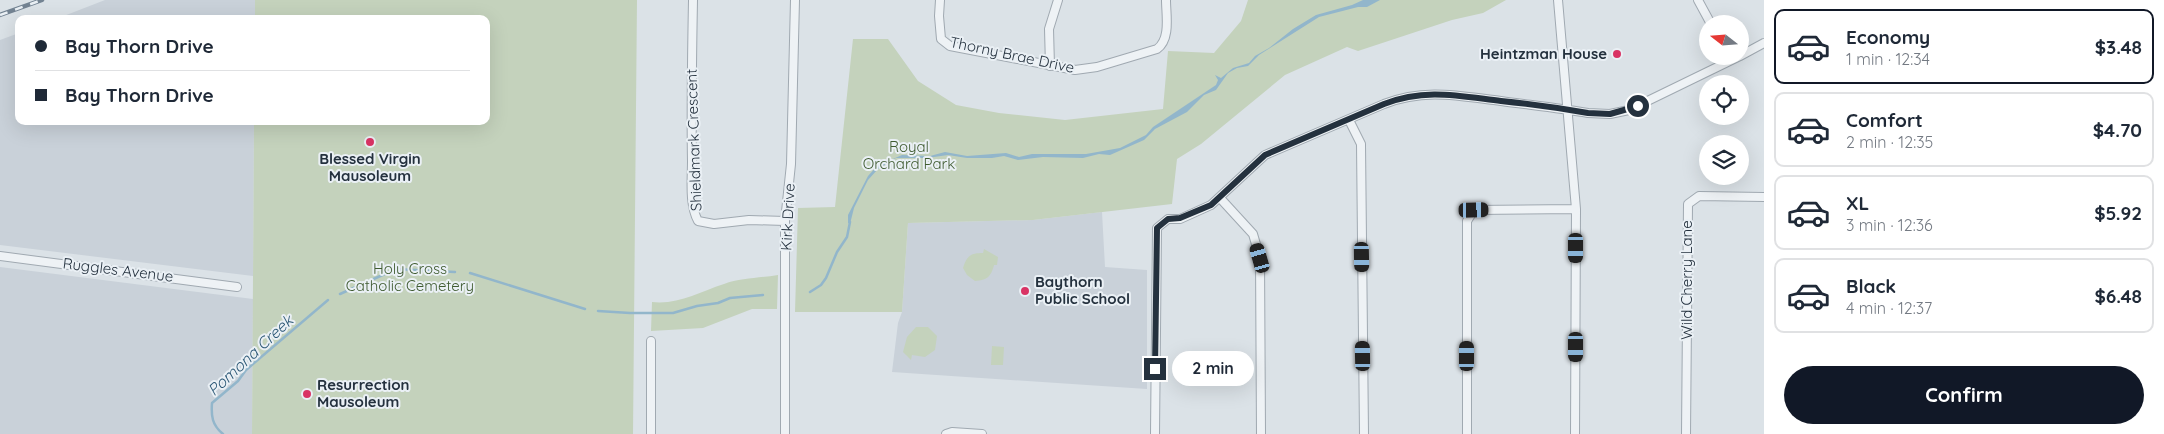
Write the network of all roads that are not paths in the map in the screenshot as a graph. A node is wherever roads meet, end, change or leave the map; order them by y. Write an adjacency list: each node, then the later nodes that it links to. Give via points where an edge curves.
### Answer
1 (693, 0): 18 (street, Shieldmark Crescent, via 695,215 698,221 714,224 749,220)
2 (795, 0): 18 (street, Kirk Drive, via 791,164)
3 (940, 0): 12 (street, Thorny Brae Drive, via 940,32 944,42 950,46)
4 (1058, 0): 12 (street, via 1050,29)
5 (1166, 0): 12 (street, Thorny Brae Drive, via 1165,41 1157,49 1097,67 1075,70)
6 (1558, 0): 13 (street)
7 (1698, 0): 8 (street)
8 (1706, 15)
9 (1763, 47): 10 (street)
10 (1749, 52)
11 (1717, 65): 13 (street, via 1629,110 1610,114)
12 (1050, 66)
13 (1568, 110): 14 (street, via 1444,93 1400,98); 17 (street)
14 (1349, 120): 16 (street, via 1265,155); 28 (street, via 1361,144)
15 (1764, 197): 31 (street, Wild Cherry Lane, via 1699,196 1688,204)
16 (1220, 198): 26 (street, via 1193,214 1168,219 1157,228); 27 (street, via 1253,234 1260,258)
17 (1576, 209): 29 (street, via 1474,210 1467,221); 30 (street)
18 (785, 221): 23 (street, Kirk Drive)
19 (0, 256): 20 (street, Ruggles Avenue)
20 (237, 287)
21 (651, 341): 22 (street)
22 (651, 434)
23 (785, 434)
24 (946, 434): 25 (street)
25 (982, 434)
26 (1155, 434)
27 (1261, 434)
28 (1364, 434)
29 (1467, 434)
30 (1575, 434)
31 (1686, 434)

